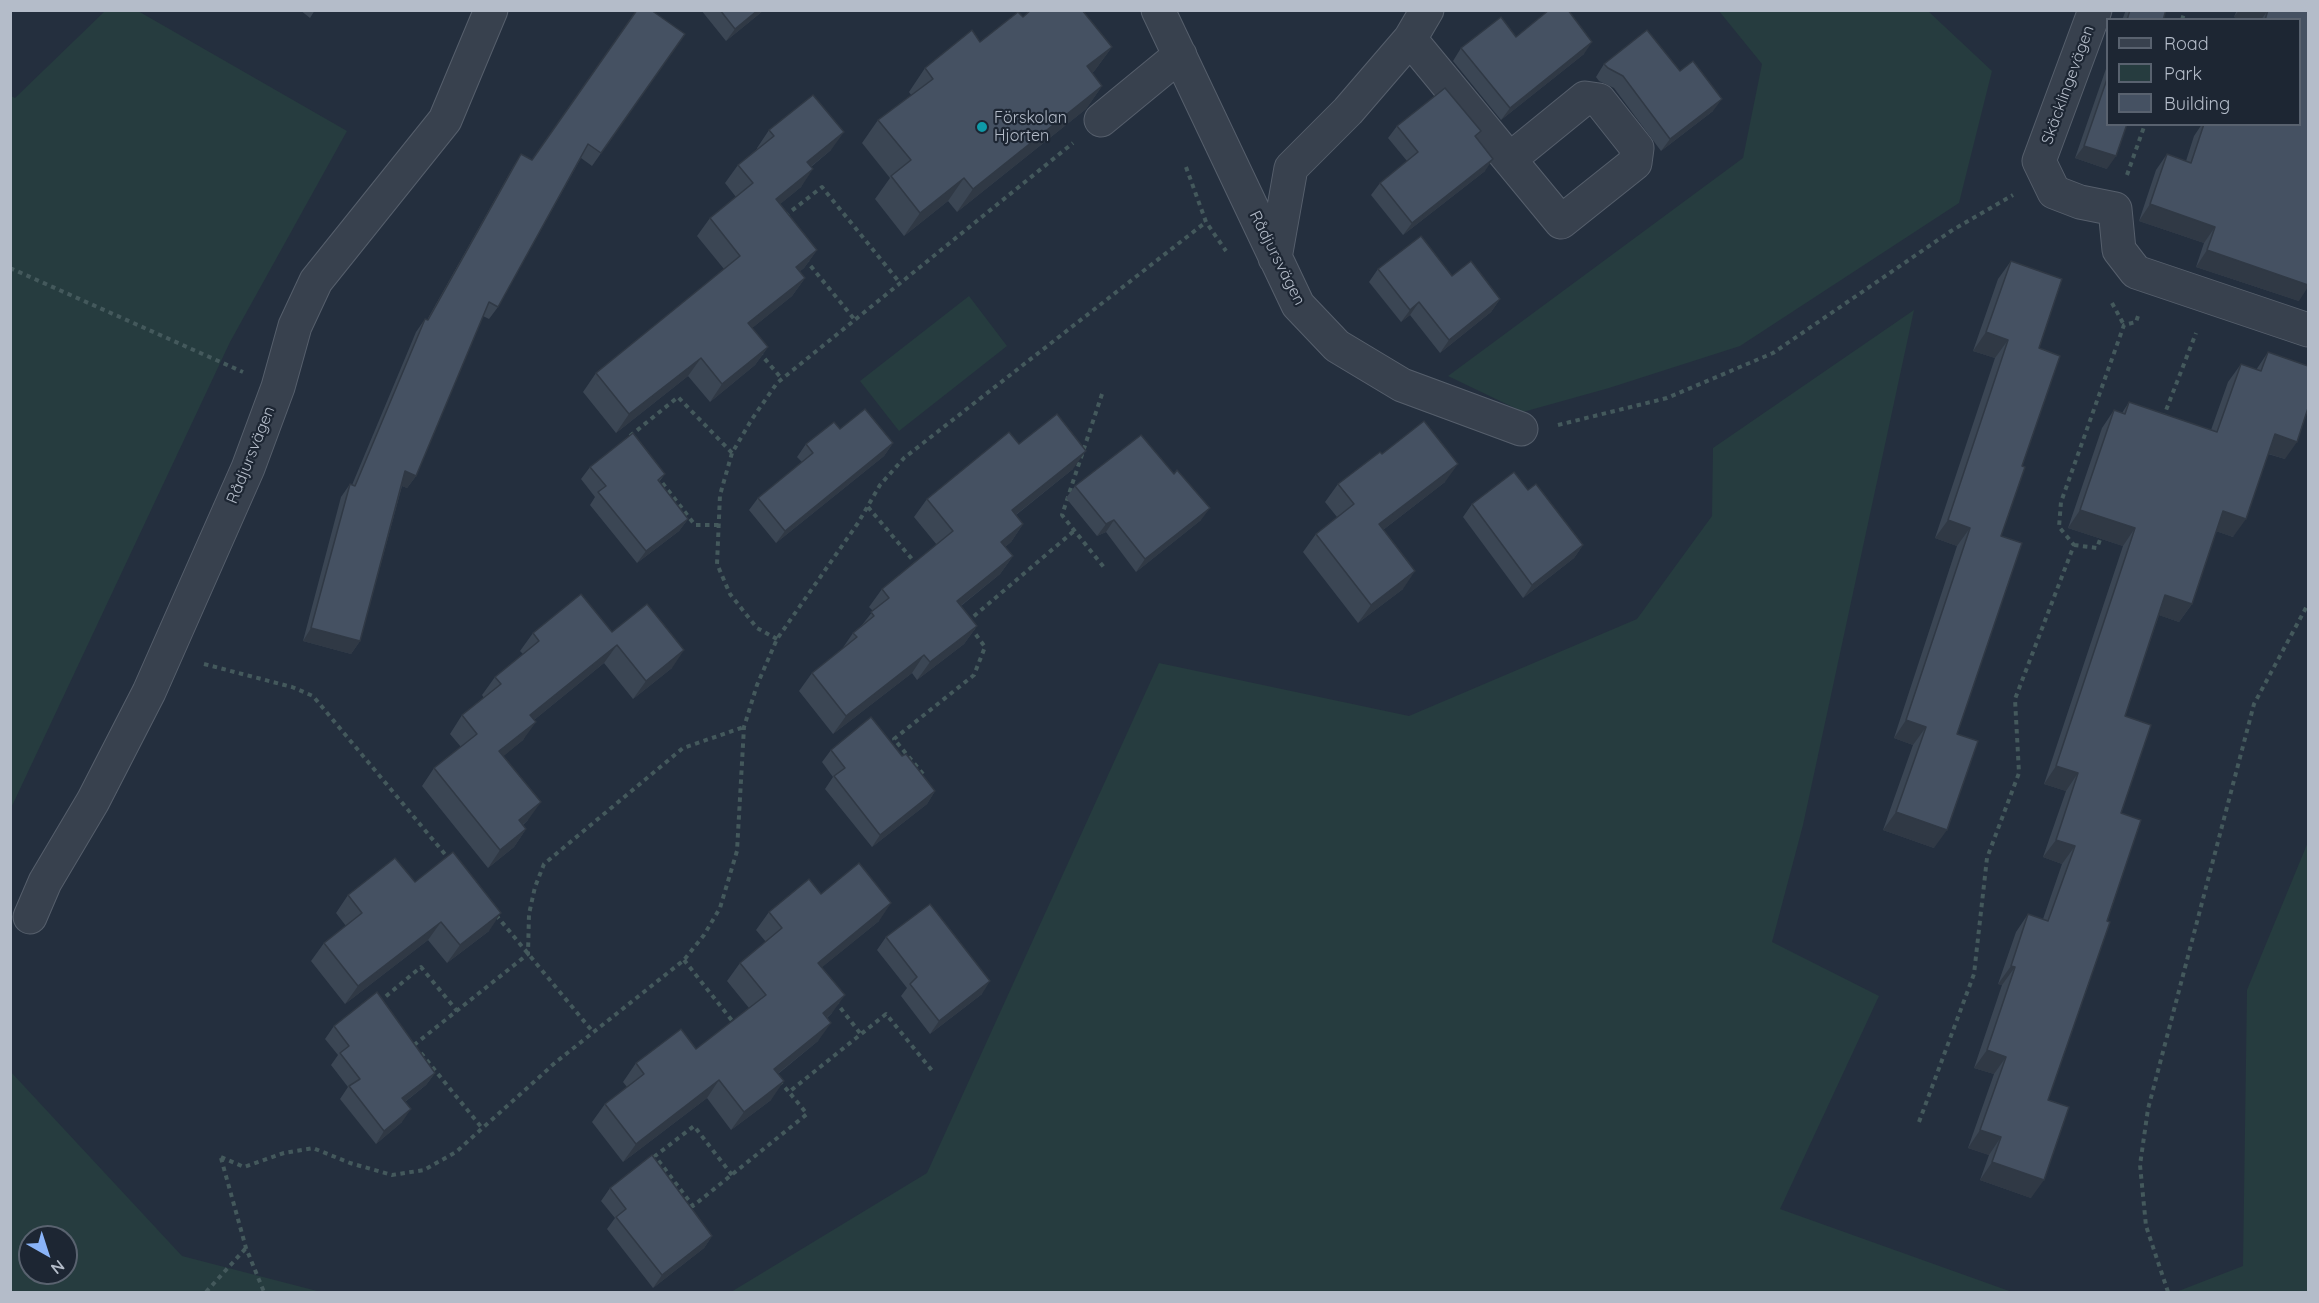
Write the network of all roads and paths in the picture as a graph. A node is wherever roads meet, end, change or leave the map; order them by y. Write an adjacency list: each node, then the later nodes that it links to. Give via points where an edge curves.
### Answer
1 (491, 10): 26 (street, Rådjursvägen, via 445,120 316,281 295,326)
2 (1158, 10): 6 (street, Rådjursvägen)
3 (1427, 10): 5 (street)
4 (2095, 10): 11 (street, Skäcklingevägen, via 2039,161)
5 (1410, 39): 10 (street); 16 (street, via 1292,168)
6 (1180, 55): 7 (street); 16 (street, Rådjursvägen)
7 (1101, 120): 20 (path)
8 (2144, 126): 12 (path)
9 (1183, 158): 13 (path)
10 (1510, 159)
11 (2054, 192): 12 (street); 29 (path, via 2026,188 1998,204 1951,231 1773,353 1666,398 1547,428)
12 (2115, 209): 19 (street, via 2119,250 2136,272)
13 (1206, 222): 17 (path); 33 (path, via 904,458)
14 (776, 223): 20 (path, via 822,187)
15 (805, 258): 22 (path)
16 (1275, 258): 29 (street, Rådjursvägen, via 1298,305 1337,346 1402,385)
17 (1233, 261)
18 (10, 268): 26 (path)
19 (2151, 278): 21 (street); 37 (path, via 2136,322 2124,325 2061,502 2060,527)
20 (900, 283): 22 (path)
21 (2210, 297): 23 (street); 28 (path)
22 (855, 320): 25 (path)
23 (2308, 330)
24 (752, 344): 25 (path)
25 (782, 379): 31 (path)
26 (278, 387): 44 (street, Rådjursvägen, via 248,468)
27 (1102, 394): 36 (path, via 1062,514)
28 (2161, 425)
29 (1521, 429)
30 (627, 438): 31 (path, via 678,397)
31 (732, 453): 34 (path, via 720,495)
32 (654, 473): 34 (path, via 695,525)
33 (867, 507): 38 (path); 43 (path)
34 (718, 525): 43 (path, via 717,564 730,594 757,628)
35 (2104, 527): 37 (path, via 2097,548)
36 (1074, 531): 39 (path); 42 (path)
37 (2074, 545): 63 (path, via 2015,699 2019,773 1987,858 1974,974)
38 (921, 569)
39 (1107, 570)
40 (2308, 604): 69 (path, via 2254,704 2148,1109 2140,1165 2146,1226)
41 (959, 614): 42 (path)
42 (967, 623): 46 (path, via 985,647 974,675 894,739)
43 (777, 639): 45 (path)
44 (166, 653): 47 (path, via 313,696); 49 (street, Rådjursvägen, via 93,801 45,882)
45 (744, 727): 50 (path, via 683,748 544,864 529,914); 51 (path, via 737,851 720,908)
46 (923, 774)
47 (452, 863)
48 (490, 909): 50 (path)
49 (30, 916)
50 (528, 954): 54 (path); 56 (path)
51 (684, 960): 55 (path); 56 (path)
52 (829, 993): 57 (path)
53 (386, 1010): 54 (path, via 378,1001 421,967)
54 (457, 1011): 59 (path)
55 (740, 1030)
56 (593, 1032): 64 (path)
57 (860, 1034): 60 (path, via 886,1014); 62 (path)
58 (407, 1037): 59 (path)
59 (415, 1046): 64 (path)
60 (934, 1072)
61 (775, 1075): 62 (path)
62 (789, 1092): 65 (path, via 807,1114)
63 (1918, 1122)
64 (482, 1128): 66 (path, via 456,1152 424,1170 392,1175 313,1148 244,1167 221,1157)
65 (732, 1175): 65 (path, via 693,1206 655,1156 694,1126)
66 (246, 1248): 67 (path); 68 (path)
67 (206, 1293)
68 (264, 1293)
69 (2168, 1293)

